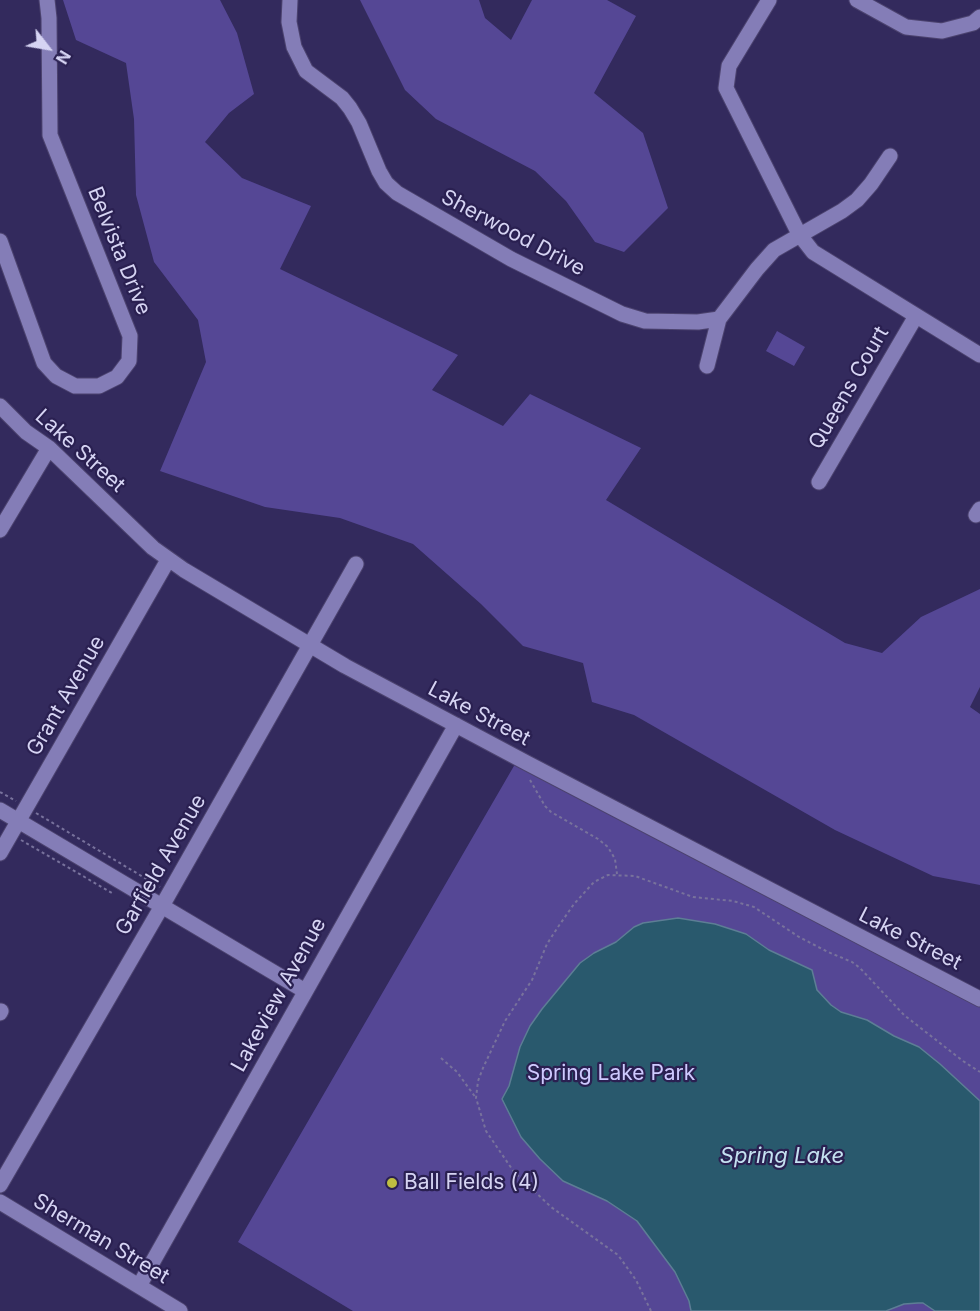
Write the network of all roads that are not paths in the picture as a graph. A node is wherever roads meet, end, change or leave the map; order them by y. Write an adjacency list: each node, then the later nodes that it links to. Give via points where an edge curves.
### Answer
1 (47, 0): 8 (street, Belvista Drive, via 50,135 130,336 129,361 117,377 99,386 75,386 56,376 44,363)
2 (290, 0): 10 (street, Sherwood Drive, via 294,47 306,71 350,108 379,171 397,193 511,259 622,314 645,321)
3 (769, 0): 7 (street, via 729,66 726,88)
4 (857, 0): 5 (street, via 906,27 942,31 973,23)
5 (980, 16)
6 (890, 156): 7 (street, via 857,200)
7 (799, 234): 9 (street, via 813,252); 10 (street, via 774,250 756,269)
8 (0, 241)
9 (916, 316): 11 (street); 15 (street, Queens Court)
10 (719, 319): 12 (street)
11 (980, 355)
12 (706, 366)
13 (0, 406): 14 (street, Lake Street)
14 (49, 448): 16 (street); 17 (street, Lake Street)
15 (819, 482)
16 (0, 530)
17 (168, 560): 19 (street, Lake Street); 22 (street, Grant Avenue)
18 (356, 564): 19 (street, Garfield Avenue)
19 (310, 646): 20 (street, Lake Street); 24 (street, Garfield Avenue)
20 (456, 725): 25 (street, Lakeview Avenue); 26 (street, Lake Street)
21 (0, 810): 22 (street)
22 (15, 827): 23 (street, Grant Avenue); 24 (street)
23 (0, 853)
24 (162, 906): 25 (street); 27 (street, Garfield Avenue)
25 (305, 991): 29 (street, Lakeview Avenue)
26 (980, 999)
27 (0, 1185)
28 (0, 1202): 29 (street, Sherman Street)
29 (139, 1286): 30 (street, Sherman Street)
30 (180, 1311)

